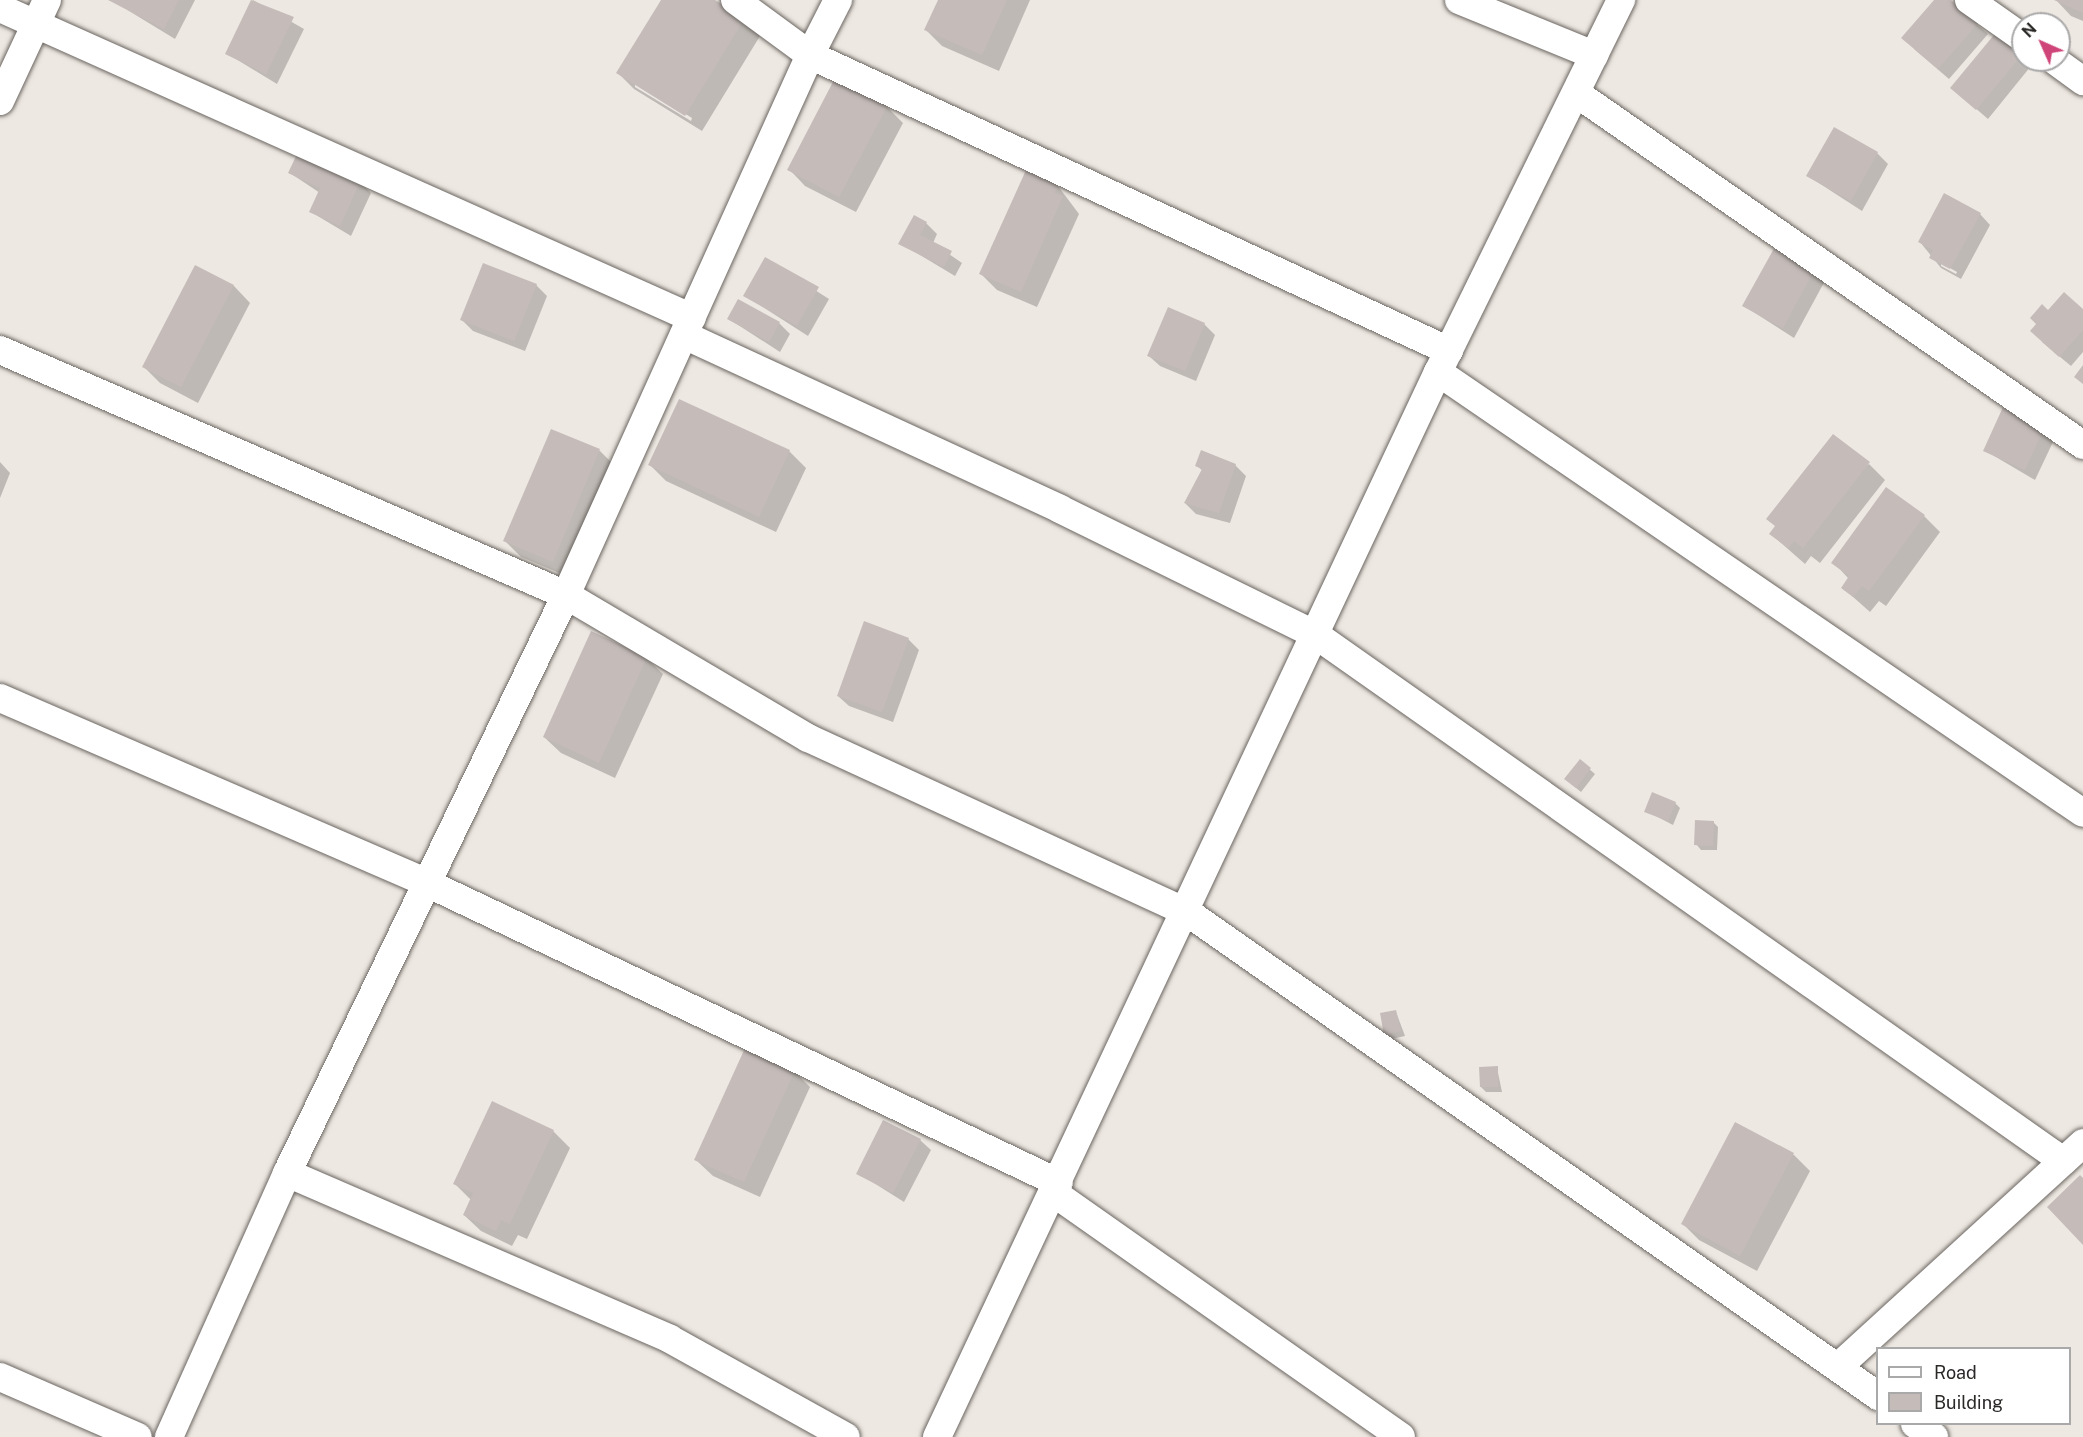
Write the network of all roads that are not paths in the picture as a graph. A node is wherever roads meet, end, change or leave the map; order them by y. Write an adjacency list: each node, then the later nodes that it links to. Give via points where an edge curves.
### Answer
1 (735, 0): 9 (street)
2 (838, 0): 9 (street)
3 (1459, 0): 10 (street)
4 (1621, 0): 10 (street)
5 (1968, 0): 8 (street)
6 (0, 8): 7 (street)
7 (41, 12): 14 (street); 15 (street)
8 (2011, 30)
9 (810, 55): 15 (street); 17 (street)
10 (1594, 55): 13 (street)
11 (2071, 72): 12 (street)
12 (2083, 81)
13 (1576, 93): 17 (street); 18 (street)
14 (0, 101)
15 (688, 326): 19 (street); 20 (street)
16 (0, 350): 19 (street)
17 (1443, 362): 20 (street); 22 (street)
18 (2083, 445)
19 (566, 595): 23 (street); 24 (street, via 808,738)
20 (1316, 635): 24 (street); 25 (street)
21 (0, 698): 23 (street)
22 (2083, 813)
23 (429, 884): 26 (street); 27 (street)
24 (1186, 912): 27 (street); 28 (street, via 1779,1332)
25 (2073, 1152): 28 (street)
26 (287, 1173): 33 (street); 34 (street, via 670,1339)
27 (1056, 1188): 35 (street); 36 (street)
28 (1838, 1367): 30 (street)
29 (0, 1377): 32 (street)
30 (1876, 1395)
31 (1917, 1425): 37 (street)
32 (138, 1437)
33 (169, 1437)
34 (846, 1437)
35 (937, 1437)
36 (1401, 1437)
37 (1934, 1437)

